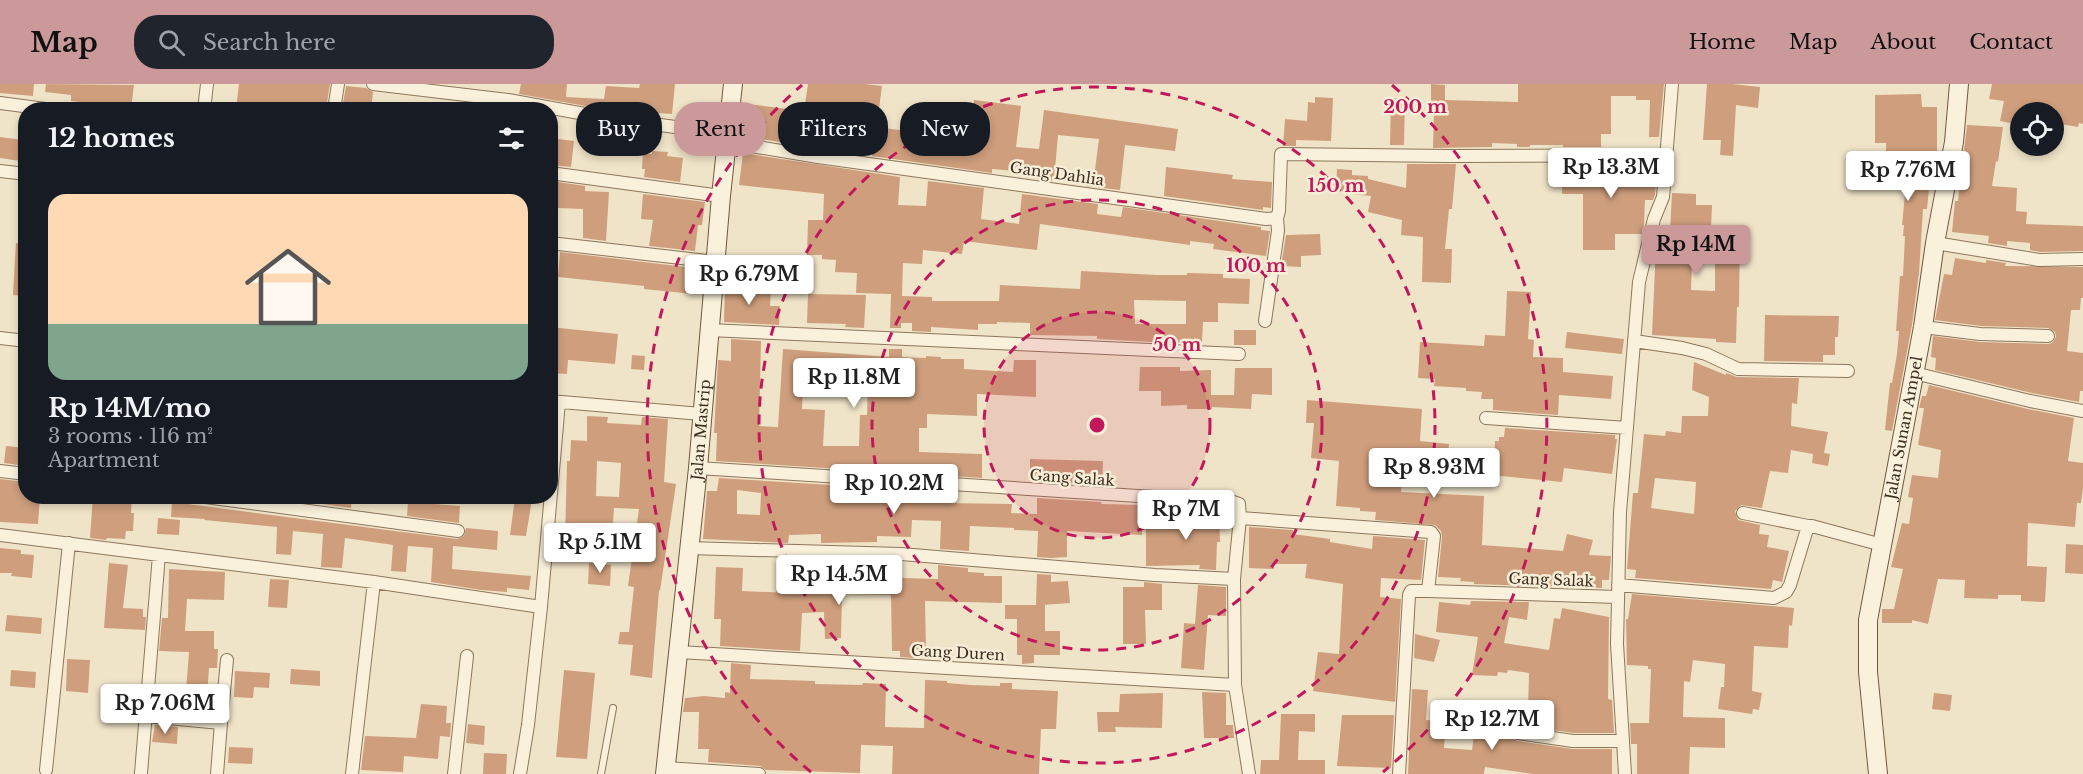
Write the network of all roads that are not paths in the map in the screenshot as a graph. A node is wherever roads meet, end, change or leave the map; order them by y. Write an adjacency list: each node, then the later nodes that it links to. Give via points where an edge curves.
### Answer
1 (207, 84): 7 (street)
2 (338, 84): 8 (street)
3 (373, 84): 9 (street, Gang Dahlia)
4 (733, 84): 10 (main road, Jalan Mastrip)
5 (1672, 84): 16 (street)
6 (1959, 84): 23 (main road, Jalan Sunan Ampel, via 1954,142)
7 (205, 102)
8 (335, 102)
9 (524, 102)
10 (731, 102)
11 (0, 103): 12 (street)
12 (18, 105)
13 (558, 109): 14 (street, Gang Dahlia)
14 (674, 129)
15 (766, 146): 22 (street, Gang Dahlia)
16 (1666, 155): 22 (street, via 1285,152 1280,158); 33 (street, via 1663,197 1639,282)
17 (725, 156): 21 (main road, Jalan Mastrip)
18 (0, 171): 19 (street)
19 (18, 173)
20 (558, 174): 21 (street)
21 (721, 196): 26 (main road, Jalan Mastrip)
22 (1277, 218): 27 (street)
23 (1935, 243): 25 (street, via 2040,260); 28 (main road, Jalan Sunan Ampel)
24 (558, 244): 26 (street)
25 (2083, 259)
26 (716, 262): 29 (main road, Jalan Mastrip)
27 (1265, 321)
28 (1923, 327): 30 (street); 36 (main road, Jalan Sunan Ampel)
29 (709, 330): 34 (street); 39 (main road, Jalan Mastrip)
30 (2048, 336)
31 (0, 338): 32 (street)
32 (18, 340)
33 (1634, 341): 35 (street, via 1706,354 1738,369); 41 (street)
34 (1239, 354)
35 (1848, 371)
36 (1914, 373): 38 (street); 53 (main road, Jalan Sunan Ampel)
37 (558, 402): 39 (street)
38 (2083, 411)
39 (701, 414): 42 (main road, Jalan Mastrip)
40 (1486, 418): 41 (street)
41 (1627, 428): 59 (street)
42 (698, 468): 48 (street, Gang Salak, via 1233,502 1239,504); 54 (main road, Jalan Mastrip)
43 (0, 471): 44 (street)
44 (18, 473)
45 (257, 504): 50 (street)
46 (548, 504): 60 (street)
47 (1743, 513): 49 (street)
48 (1240, 518): 56 (street); 58 (street, via 1428,530 1434,536)
49 (1814, 527): 53 (street); 59 (street, Gang Salak, via 1790,585 1774,598)
50 (458, 531)
51 (0, 535): 52 (street)
52 (69, 543): 55 (street); 70 (street)
53 (1875, 544): 82 (main road, Jalan Sunan Ampel, via 1868,672)
54 (688, 548): 56 (street, via 901,554); 61 (main road, Jalan Mastrip)
55 (159, 555): 57 (street); 66 (street)
56 (1234, 579): 64 (street)
57 (374, 582): 60 (street); 74 (street)
58 (1428, 591): 59 (street, Gang Salak); 80 (street, via 1411,591 1409,595)
59 (1618, 591): 69 (street)
60 (541, 607): 76 (street)
61 (679, 652): 64 (street, Gang Duren); 71 (main road, Jalan Mastrip)
62 (466, 656): 75 (street)
63 (227, 660): 67 (street)
64 (1235, 685): 79 (street)
65 (613, 708): 77 (lane)
66 (146, 716): 67 (street); 72 (street)
67 (221, 723): 73 (street)
68 (1518, 733): 69 (street, via 1573,741)
69 (1623, 741): 81 (street)
70 (46, 770)
71 (665, 771): 78 (street)
72 (141, 773)
73 (217, 774)
74 (352, 774)
75 (454, 774)
76 (520, 774)
77 (601, 774)
78 (759, 774)
79 (1250, 774)
80 (1399, 774)
81 (1625, 774)
82 (1878, 774)

